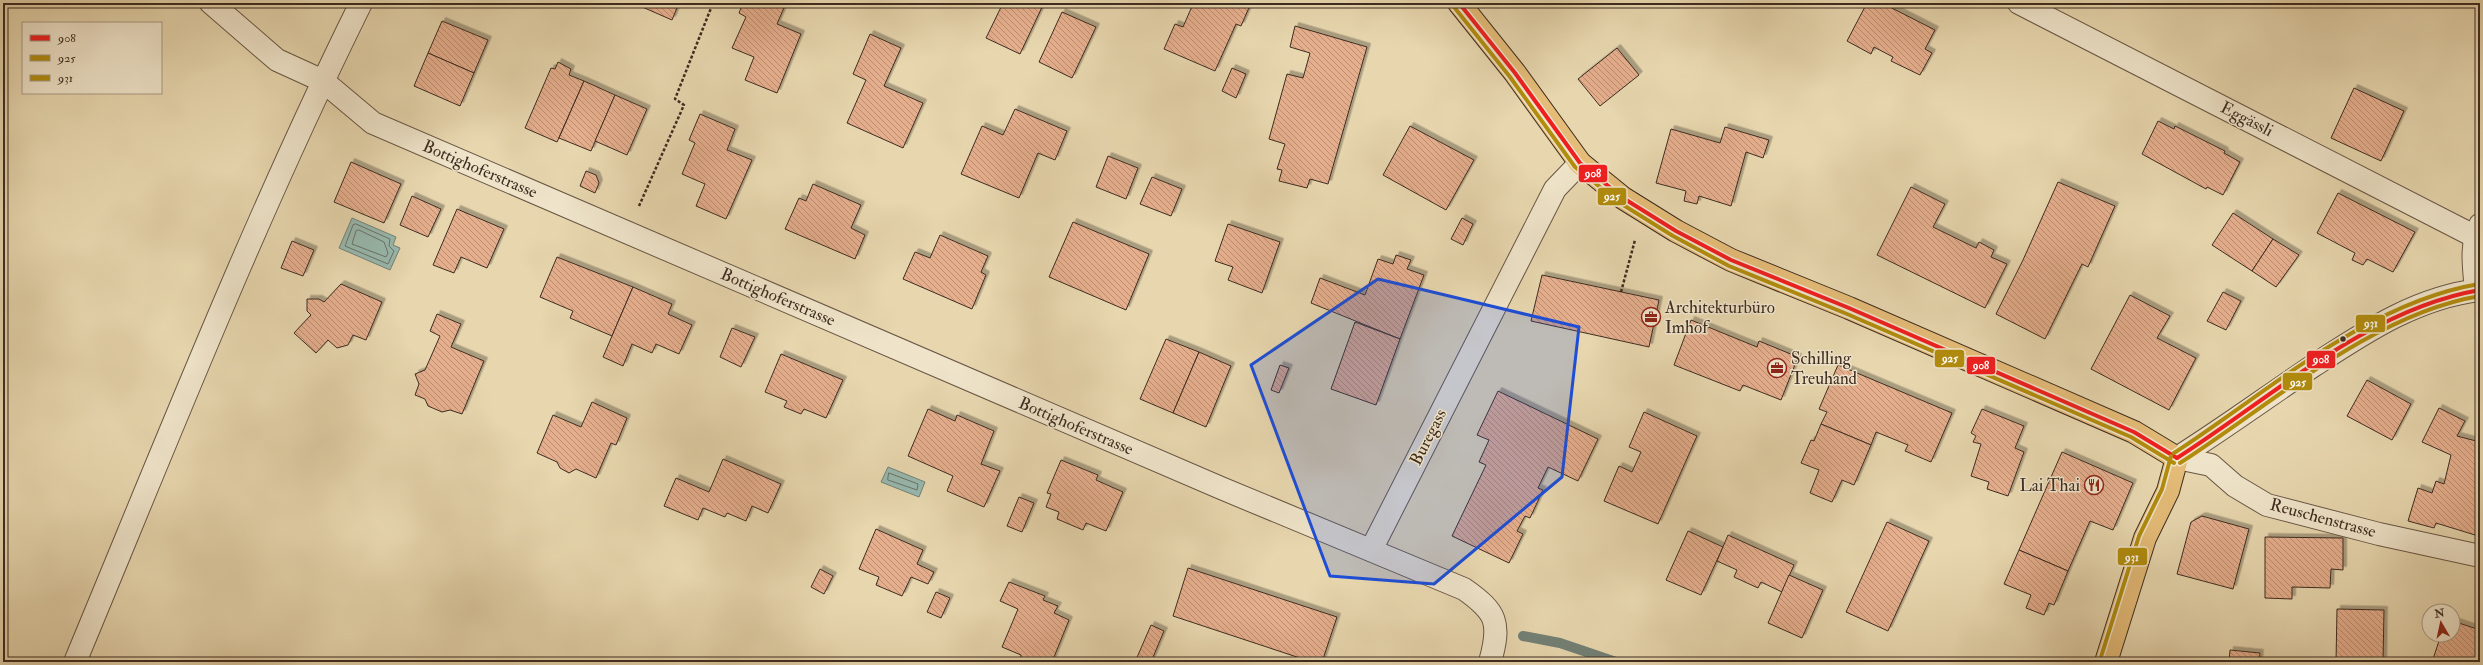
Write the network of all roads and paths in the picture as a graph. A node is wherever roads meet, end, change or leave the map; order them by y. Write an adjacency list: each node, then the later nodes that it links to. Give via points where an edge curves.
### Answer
1 (211, 3): 6 (street, Bottighoferstrasse, via 277,60)
2 (361, 3): 6 (street)
3 (713, 3): 9 (path, via 675,99 684,104)
4 (1459, 3): 7 (main road, via 1515,73)
5 (2019, 3): 8 (street, Eggässli)
6 (323, 81): 9 (street, Bottighoferstrasse, via 373,123); 16 (street, via 199,366)
7 (1580, 163): 13 (main road, via 1623,198 1676,231 1731,260 1849,308 2134,432); 14 (street, Buregass, via 1555,189)
8 (2477, 231): 11 (street, via 2474,266)
9 (627, 232): 14 (street, Bottighoferstrasse)
10 (1636, 238): 12 (path)
11 (2478, 290): 13 (street, via 2434,299 2385,322 2346,345)
12 (1621, 292)
13 (2177, 458): 15 (street, Reuschenstrasse, via 2211,466 2235,486 2267,504 2379,534); 18 (main road, via 2168,491 2145,538)
14 (1371, 550): 17 (street, via 1464,589 1488,606 1494,618 1495,633)
15 (2480, 556)
16 (75, 662)
17 (1490, 662)
18 (2106, 662)

